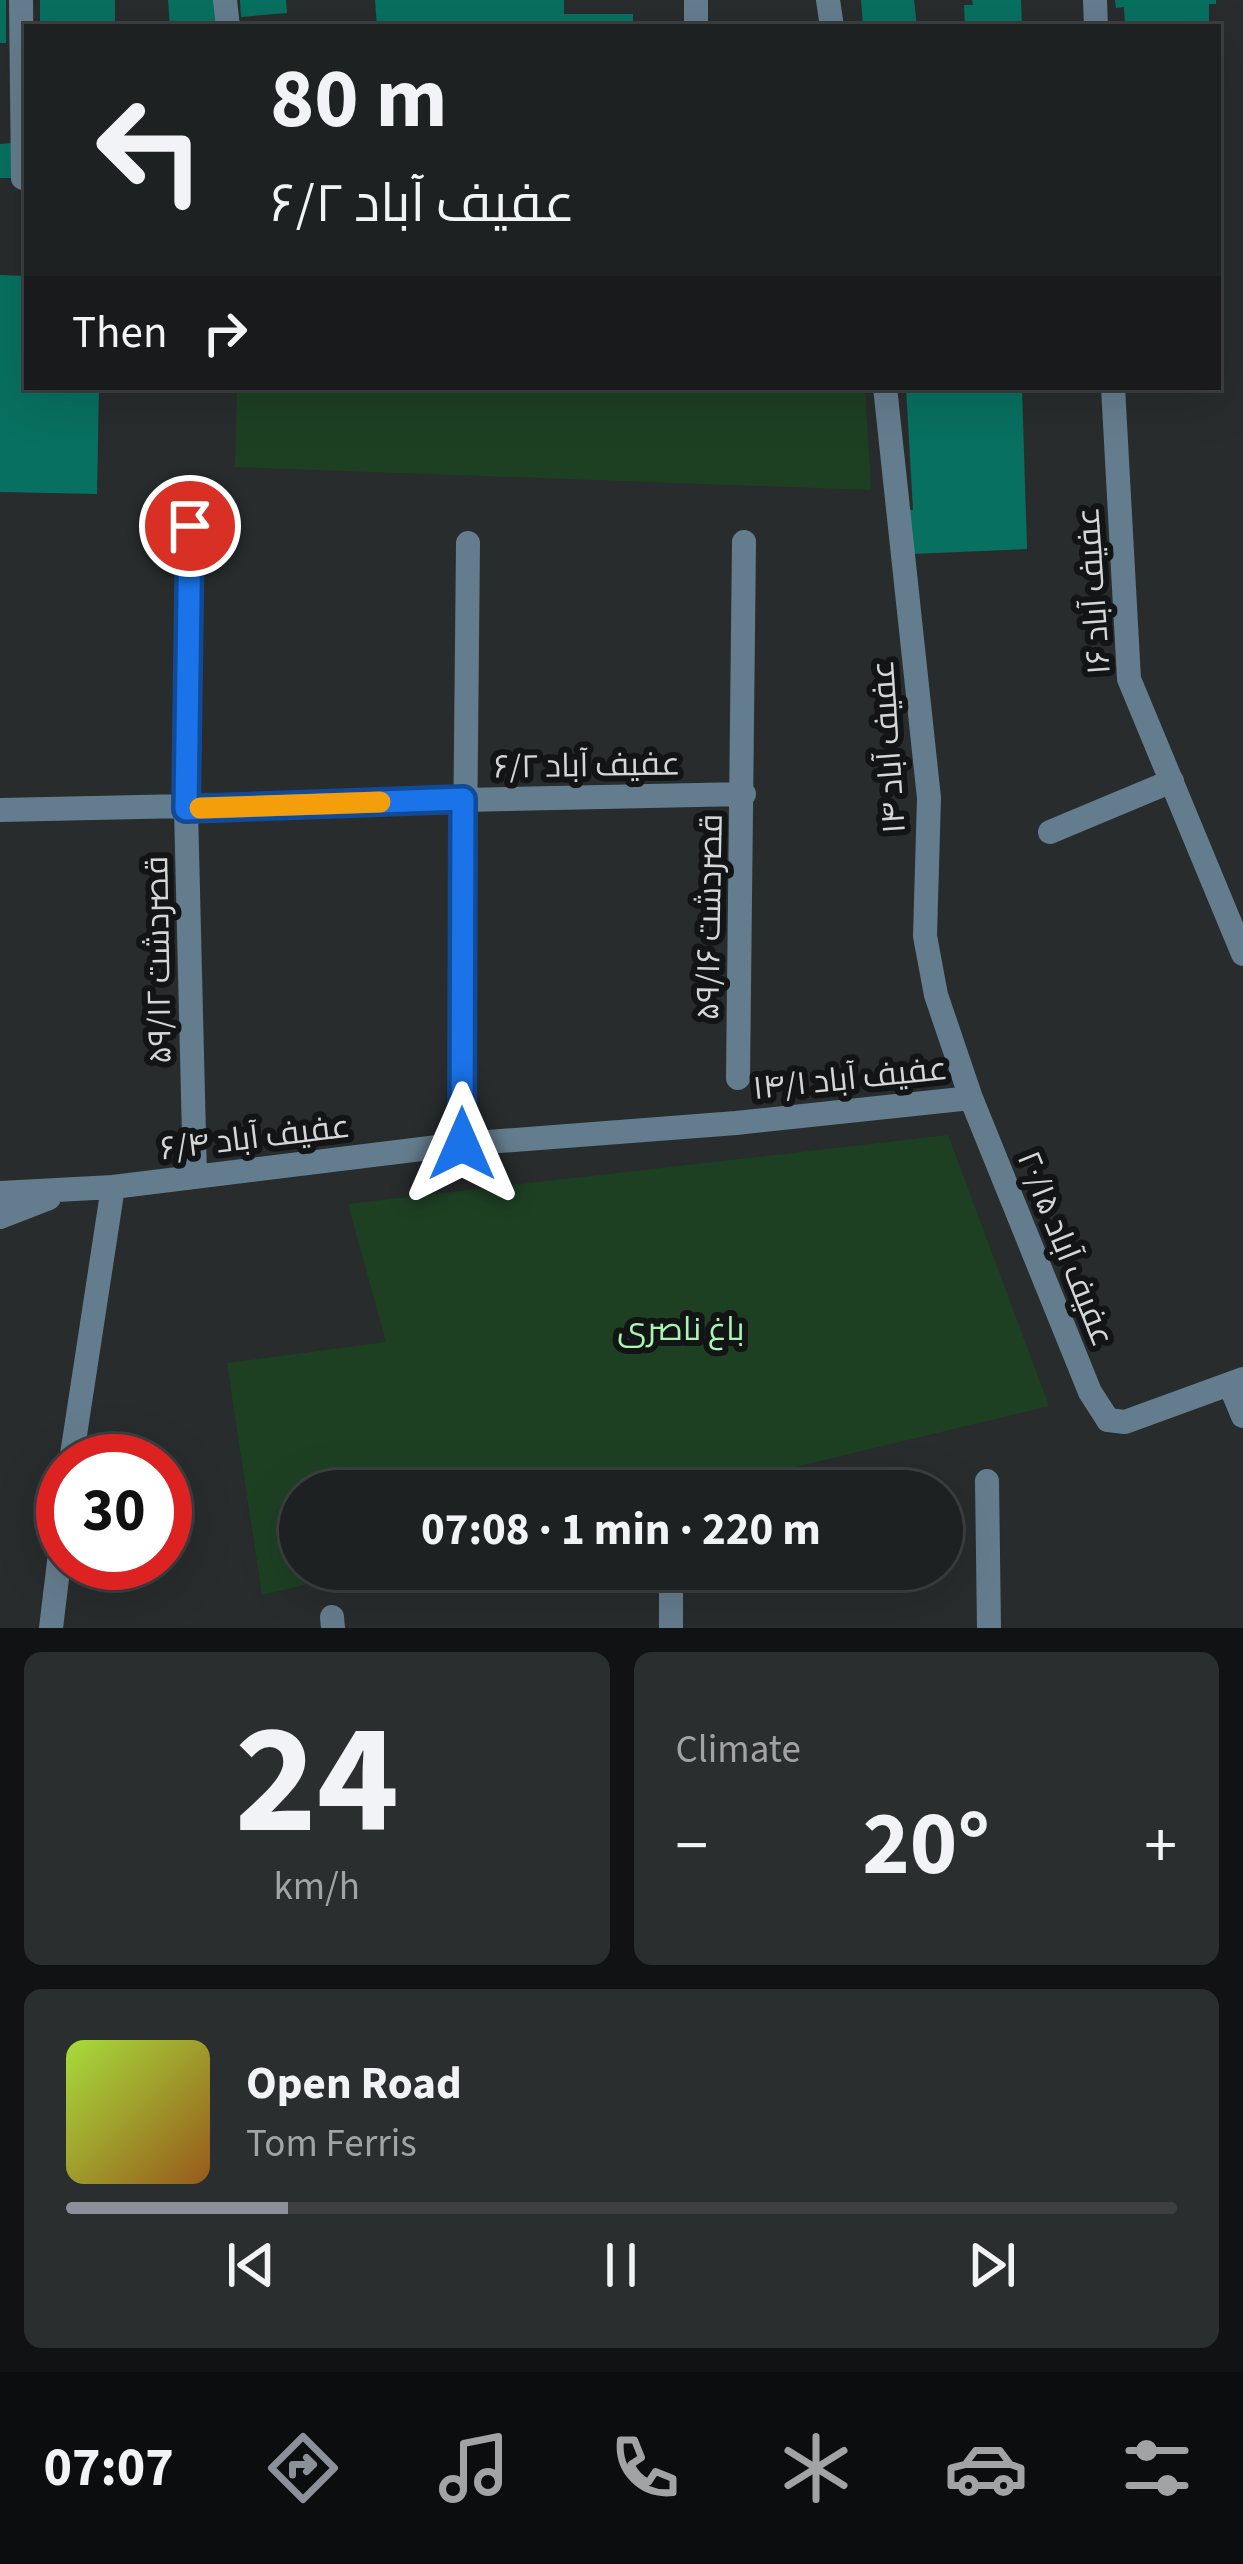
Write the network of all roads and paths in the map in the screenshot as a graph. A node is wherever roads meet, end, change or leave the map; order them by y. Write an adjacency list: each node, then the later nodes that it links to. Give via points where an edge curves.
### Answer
1 (21, 0): 2 (street)
2 (23, 178)
3 (885, 390): 16 (street, عفیف آباد ۱۴, via 929,798 925,936)
4 (1113, 390): 8 (street, عفیف آباد ۱۶, via 1126,660)
5 (190, 526): 11 (street, ۵۹/۱۲ قصردشت)
6 (744, 542): 9 (street, ۵۹/۱۶ قصردشت)
7 (468, 543): 10 (street)
8 (1172, 781): 13 (street); 14 (street, عفیف آباد ۱۶)
9 (744, 794): 10 (street, عفیف آباد ۶/۲); 15 (street, ۵۹/۱۶ قصردشت)
10 (463, 799): 11 (street, عفیف آباد ۶/۲); 18 (street)
11 (186, 809): 12 (street, عفیف آباد ۶/۲); 19 (street, ۵۹/۱۲ قصردشت)
12 (0, 810)
13 (1050, 832)
14 (1243, 954)
15 (738, 1078)
16 (971, 1098): 17 (street, عفیف آباد ۱۴/۱); 24 (street, عفیف آباد ۲۰/۱۵, via 1108,1420 1125,1422)
17 (736, 1123): 18 (street, عفیف آباد ۶/۴)
18 (462, 1144): 19 (street, عفیف آباد ۶/۴)
19 (195, 1177): 20 (street, عفیف آباد ۶/۴)
20 (113, 1187): 21 (street, عفیف آباد ۶/۴); 26 (street)
21 (68, 1191): 22 (street, عفیف آباد ۶/۴); 23 (street, عفیف آباد ۶/۴)
22 (0, 1193)
23 (0, 1217)
24 (1236, 1382): 25 (street)
25 (1243, 1416)
26 (75, 1434)
27 (987, 1481): 32 (street)
28 (56, 1590): 30 (street)
29 (671, 1590): 31 (street)
30 (51, 1628)
31 (671, 1628)
32 (989, 1628)

